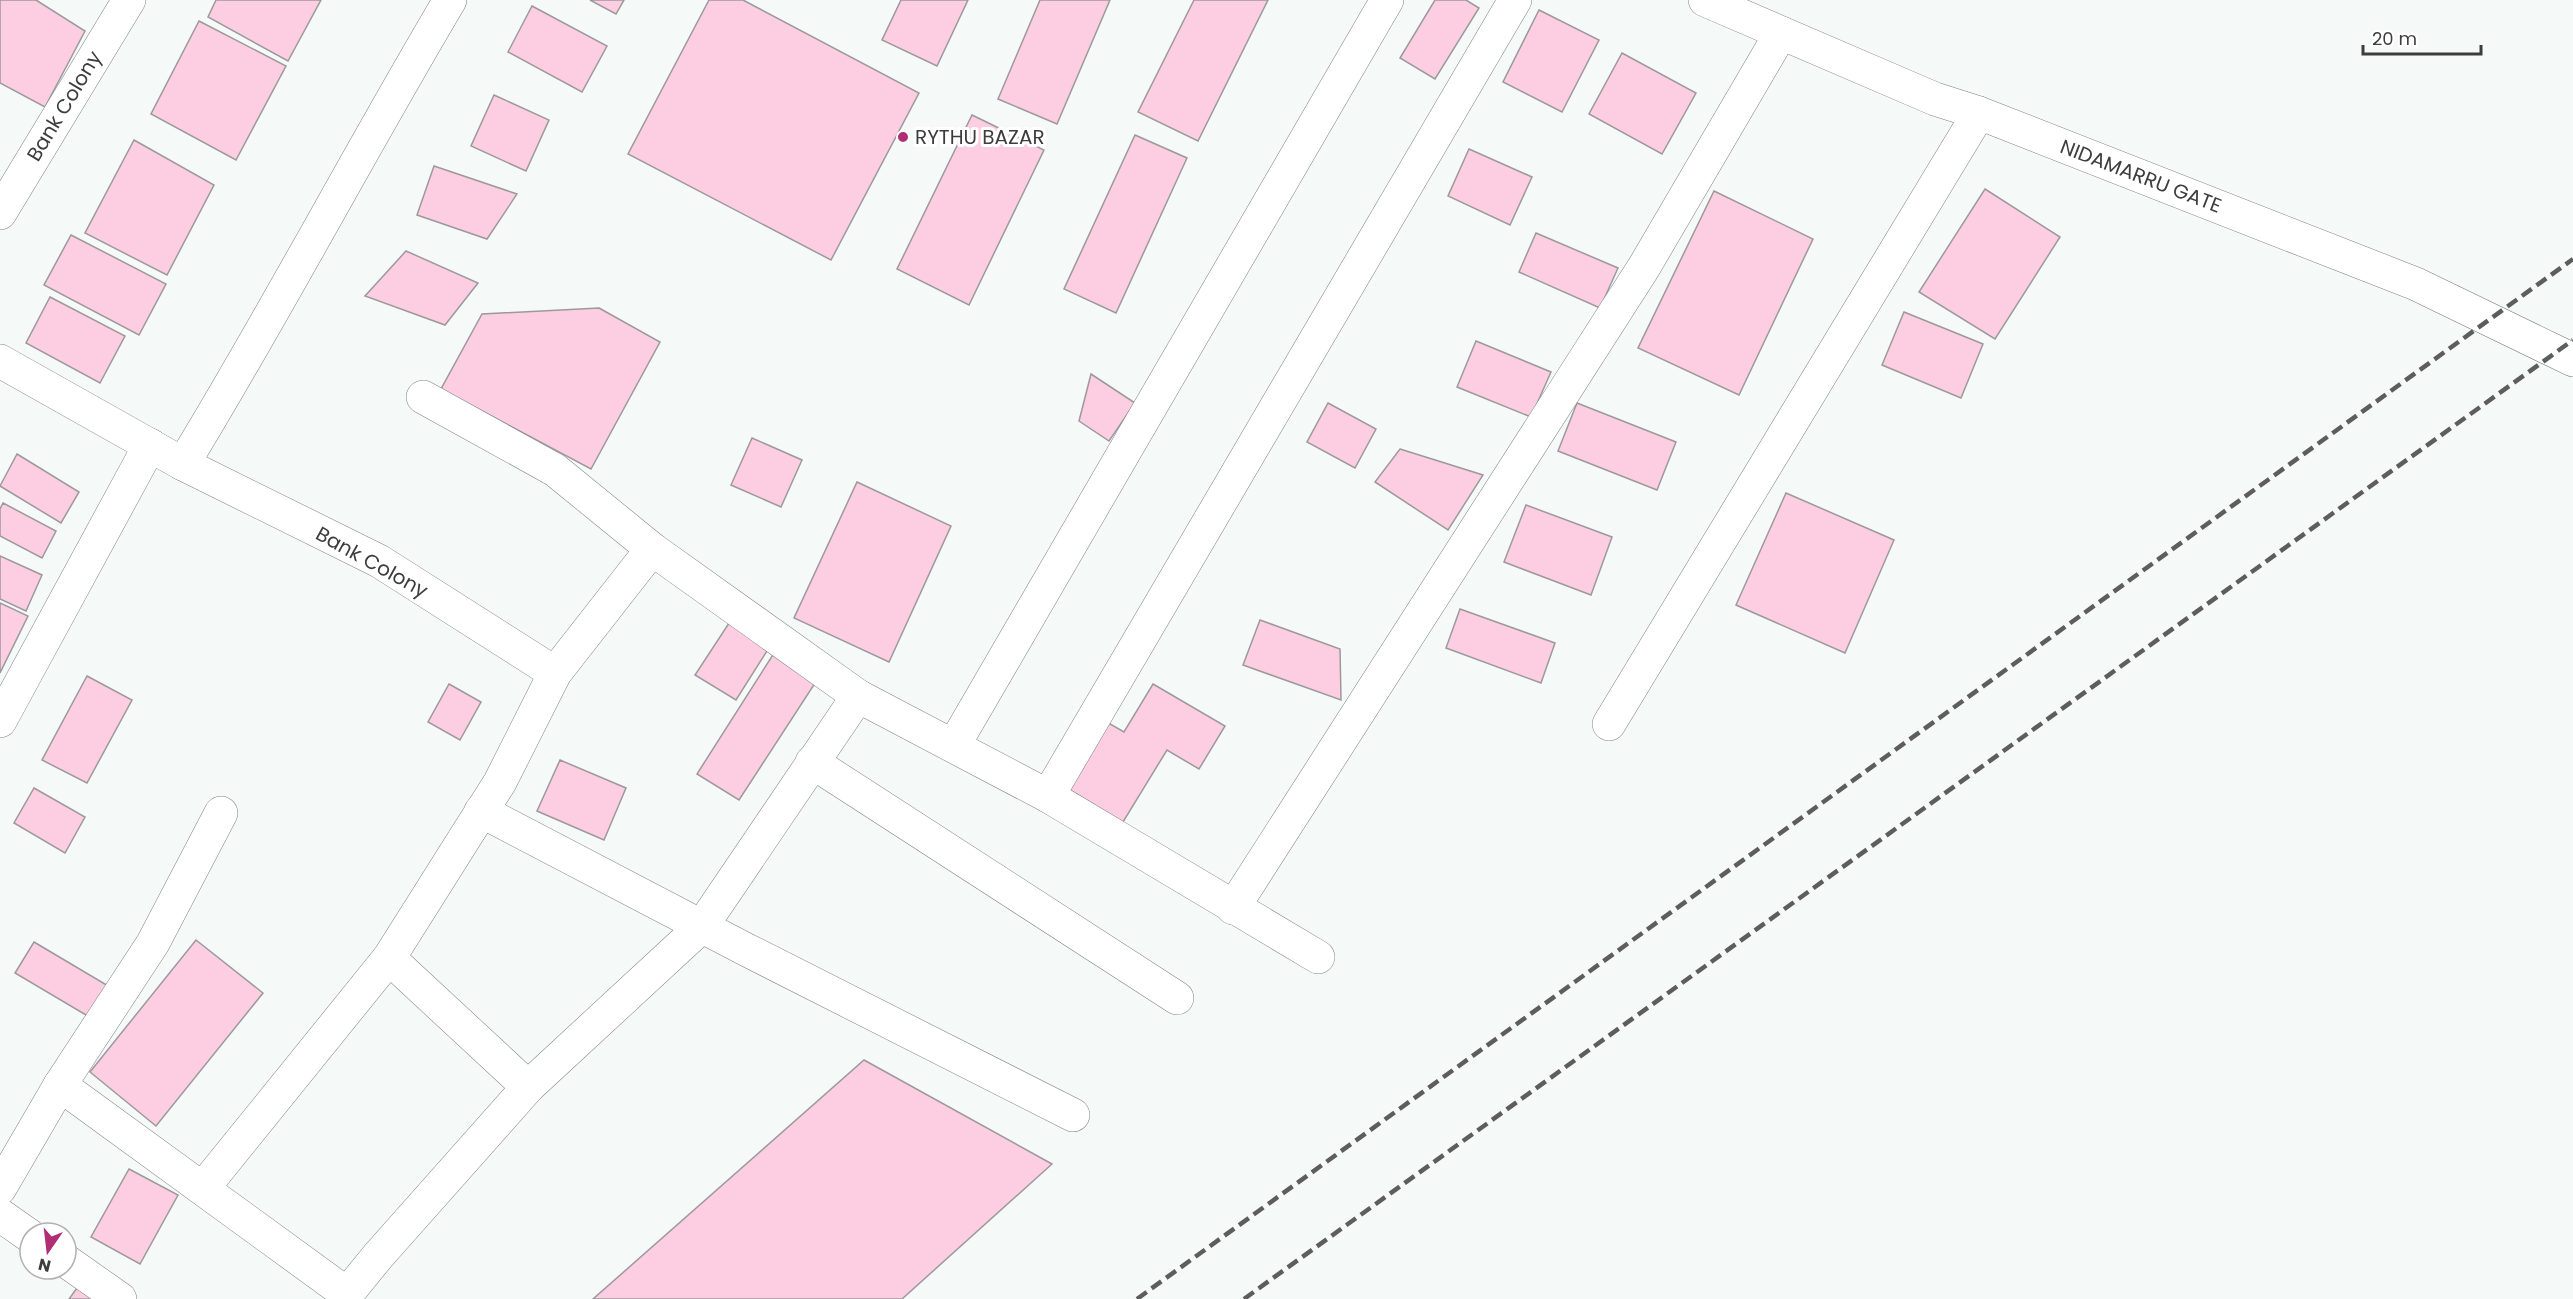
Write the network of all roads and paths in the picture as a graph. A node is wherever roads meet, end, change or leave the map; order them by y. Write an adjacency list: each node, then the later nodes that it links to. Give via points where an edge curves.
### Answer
1 (129, 0): 8 (street, Bank Colony)
2 (450, 0): 13 (street)
3 (1387, 0): 19 (street)
4 (1515, 0): 21 (street)
5 (1705, 0): 6 (street, NIDAMARRU GATE)
6 (1781, 33): 7 (street, NIDAMARRU GATE, via 1935,99); 24 (street, via 1644,267)
7 (1979, 113): 9 (street, NIDAMARRU GATE, via 2416,285); 18 (street)
8 (0, 213)
9 (2573, 360)
10 (0, 361): 12 (street, Bank Colony)
11 (423, 397): 14 (street, via 555,470)
12 (150, 445): 13 (street, Bank Colony); 17 (street)
13 (183, 464): 15 (street, Bank Colony, via 379,561)
14 (652, 549): 15 (street); 16 (street)
15 (555, 673): 22 (street, via 500,782)
16 (858, 696): 19 (street); 20 (street)
17 (0, 721)
18 (1609, 724)
19 (954, 745): 21 (street)
20 (812, 762): 25 (street); 28 (street)
21 (1048, 796): 24 (street)
22 (481, 811): 25 (street); 27 (street)
23 (220, 813): 29 (street, via 153,943)
24 (1233, 908): 26 (street)
25 (702, 926): 30 (street); 31 (street)
26 (1318, 957)
27 (389, 958): 30 (street); 33 (street)
28 (1177, 998)
29 (60, 1085): 32 (street); 33 (street)
30 (528, 1087): 37 (street)
31 (1072, 1115)
32 (0, 1188)
33 (203, 1188): 37 (street)
34 (0, 1215): 35 (street)
35 (18, 1228)
36 (78, 1269): 38 (street)
37 (345, 1296)
38 (120, 1299)

